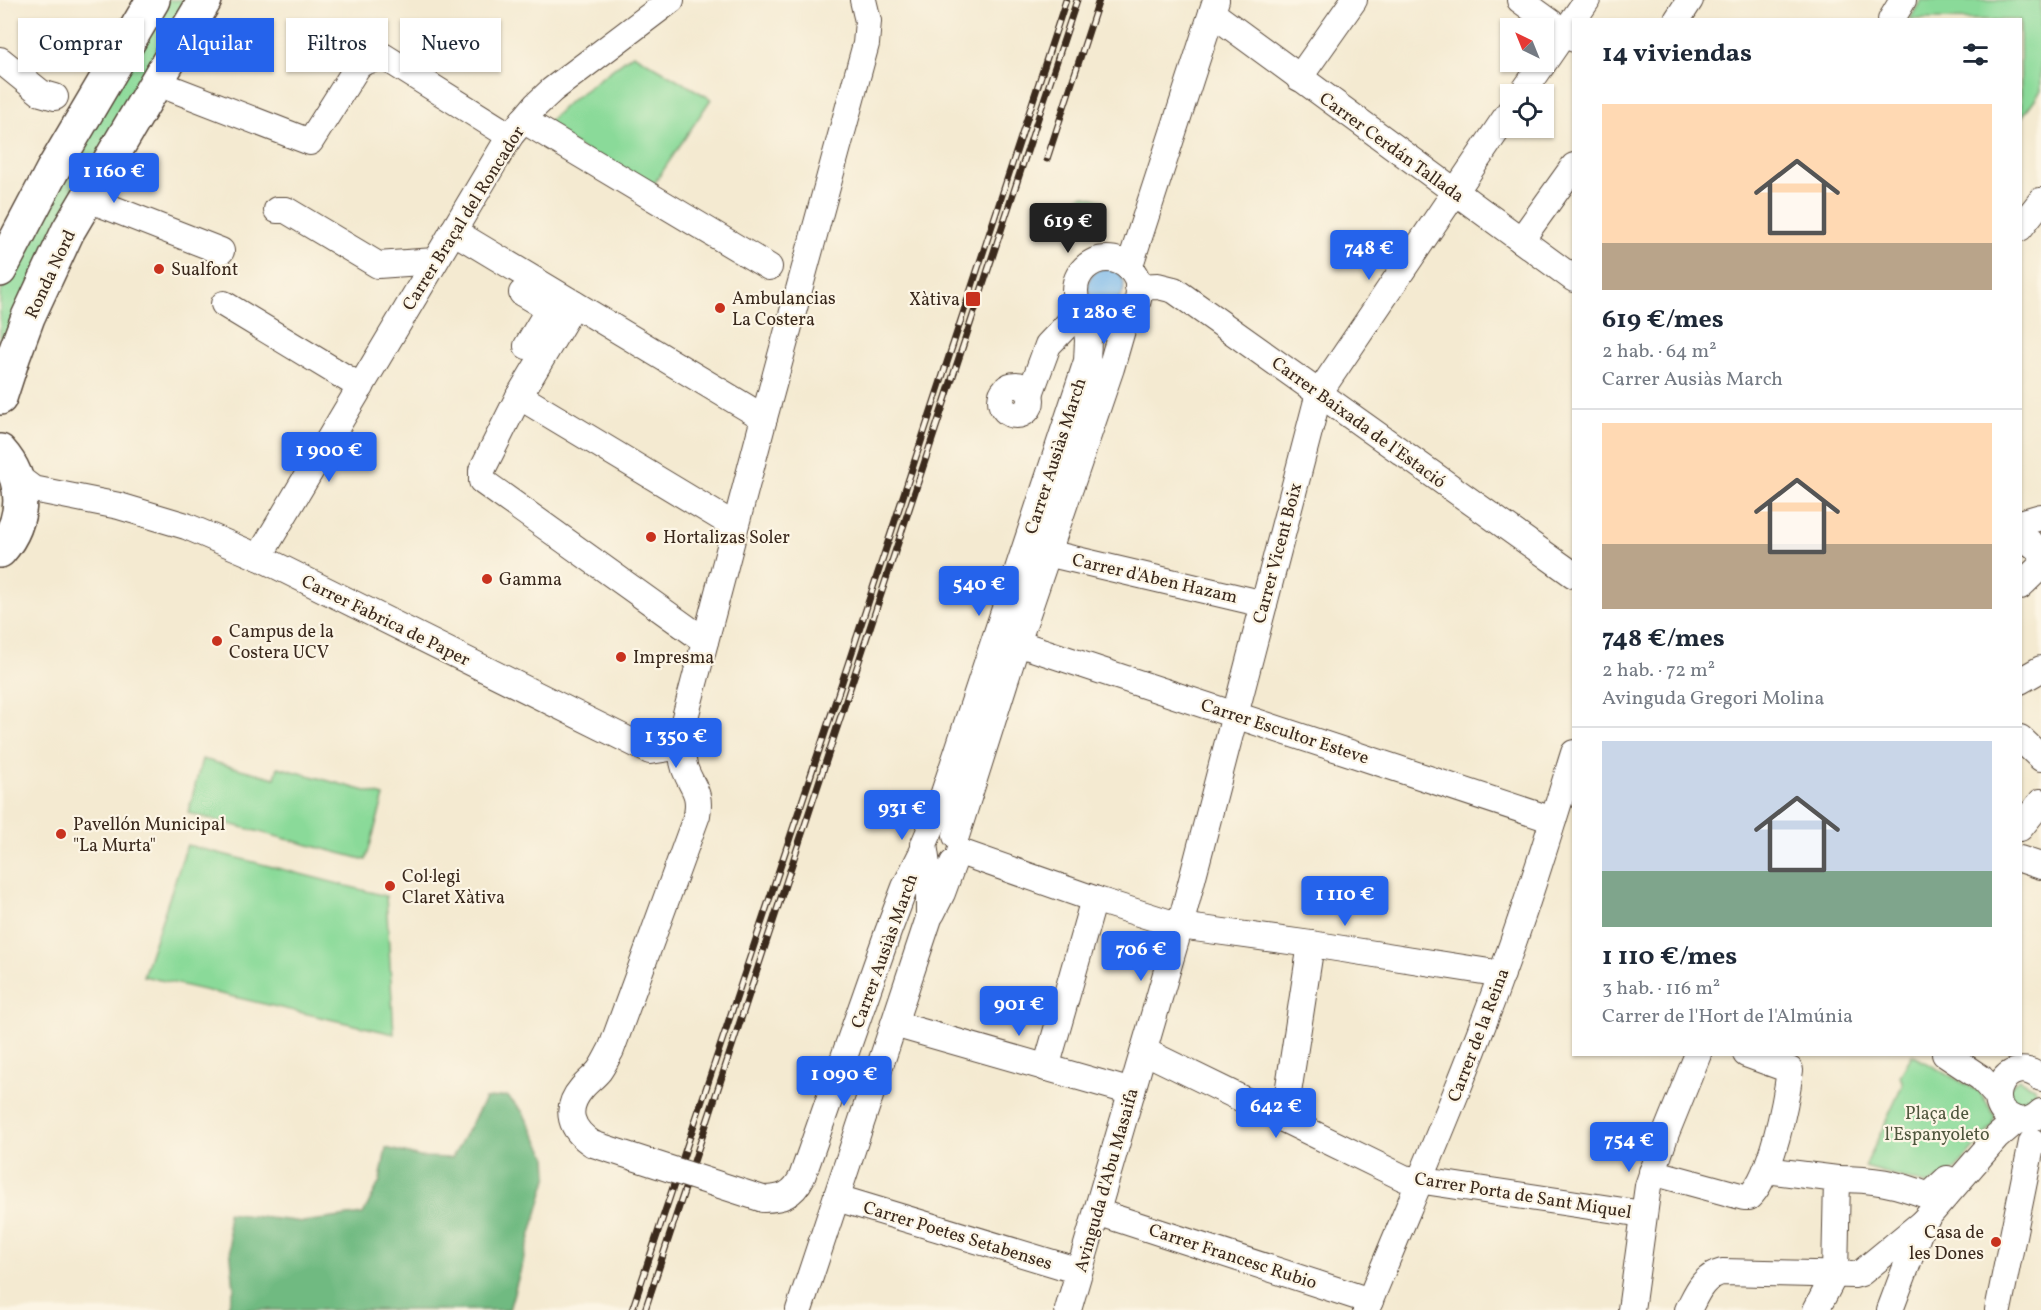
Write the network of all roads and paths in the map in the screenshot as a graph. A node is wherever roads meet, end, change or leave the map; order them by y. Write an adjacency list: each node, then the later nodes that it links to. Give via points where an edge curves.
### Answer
1 (153, 0): 32 (main road, via 52,171)
2 (204, 0): 17 (main road, Ronda Nord)
3 (671, 0): 21 (street, Carrer Braçal del Roncador, via 552,90)
4 (863, 0): 45 (street, via 868,21 866,44)
5 (1354, 0): 16 (street)
6 (1520, 0): 14 (street)
7 (1587, 0): 11 (street)
8 (1690, 0): 12 (street)
9 (1903, 0): 13 (street)
10 (1214, 7): 16 (street, Carrer Cerdán Tallada); 33 (street)
11 (1578, 18)
12 (1678, 18)
13 (1892, 18)
14 (1569, 36): 18 (street)
15 (0, 60): 19 (street, via 41,93)
16 (1299, 78): 23 (street, Carrer Cerdán Tallada)
17 (155, 82): 21 (street, via 310,142 358,66 383,57); 24 (main road, Ronda Nord)
18 (1530, 84)
19 (55, 97)
20 (1500, 126): 23 (street, Carrer Vicent Boix)
21 (517, 128): 29 (street, Carrer Braçal del Roncador); 31 (street)
22 (1572, 169): 28 (street)
23 (1455, 193): 28 (street, Carrer Cerdán Tallada); 41 (street, Carrer Vicent Boix)
24 (88, 199): 30 (street); 43 (main road, Ronda Nord, via 37,296)
25 (2041, 201): 27 (street)
26 (277, 210): 29 (street, via 286,210 378,265)
27 (2022, 225)
28 (1521, 240): 34 (street, Carrer Cerdán Tallada)
29 (444, 246): 36 (street); 39 (street, via 549,309); 40 (street, Carrer Braçal del Roncador)
30 (221, 251)
31 (769, 267)
32 (0, 270)
33 (1134, 278): 37 (street, via 1120,262 1110,259 1089,265 1076,283 1075,295); 38 (street, via 1138,298); 41 (street, Carrer Baixada de l'Estació, via 1174,290)
34 (1572, 278)
35 (224, 304): 40 (street)
36 (574, 304): 42 (street); 45 (street)
37 (1081, 310): 38 (street, via 1105,323); 44 (street, via 1048,345); 73 (street, Carrer Ausiàs March, via 1088,340 1087,361)
38 (1126, 316): 55 (street, Carrer Ausiàs March)
39 (527, 346)
40 (361, 387): 56 (street, Carrer Braçal del Roncador)
41 (1319, 393): 58 (street, Carrer Baixada de l'Estació); 60 (street, Carrer Vicent Boix)
42 (519, 396): 51 (street); 61 (street, via 482,470 482,481)
43 (0, 398)
44 (1013, 404)
45 (764, 418): 51 (street)
46 (8, 464): 47 (street, Carrer Fabrica de Paper, via 33,489); 48 (main road, via 21,496)
47 (81, 499): 48 (street, Carrer Fabrica de Paper, via 38,507); 56 (street, Carrer Fabrica de Paper, via 159,517)
48 (19, 517): 53 (main road)
49 (2041, 517): 50 (street)
50 (2022, 522)
51 (735, 526): 61 (street)
52 (2022, 537): 54 (street)
53 (0, 551)
54 (2041, 551)
55 (1047, 552): 60 (street, Carrer d'Aben Hazam); 62 (street, Carrer Ausiàs March)
56 (259, 557): 66 (street, Carrer Fabrica de Paper, via 650,751 670,748)
57 (2041, 566): 59 (street)
58 (1572, 574)
59 (2022, 584)
60 (1264, 604): 65 (street, Carrer Vicent Boix)
61 (705, 641): 66 (street)
62 (1017, 643): 65 (street, Carrer Escultor Esteve); 74 (street, Carrer Ausiàs March)
63 (2041, 669): 64 (street)
64 (2022, 680)
65 (1235, 714): 71 (street, Carrer Escultor Esteve); 79 (street, Carrer Vicent Boix)
66 (683, 738): 73 (street, Carrer Ausiàs March, bridge, via 685,770 698,793 697,815 611,1050 573,1102 574,1125 593,1144 763,1200 791,1194 802,1177 905,888)
67 (2022, 740): 68 (street)
68 (2041, 758)
69 (1572, 759): 71 (street, Carrer de la Reina)
70 (2041, 802): 72 (street)
71 (1553, 820): 81 (street, Carrer de la Reina)
72 (2022, 826)
73 (926, 847): 74 (street, via 932,864 943,867); 78 (street, Carrer Ausiàs March)
74 (957, 850): 77 (street); 78 (street, Carrer Ausiàs March)
75 (2022, 860): 76 (street)
76 (2041, 866)
77 (1094, 899): 79 (street); 88 (street)
78 (929, 918): 82 (street, Carrer Ausiàs March)
79 (1180, 926): 80 (street); 83 (street, Avinguda d'Abu Masaifa)
80 (1311, 944): 81 (street); 93 (street)
81 (1502, 974): 97 (street, Carrer de la Reina)
82 (894, 1024): 88 (street); 100 (street, Carrer Ausiàs March)
83 (1144, 1051): 91 (street, Avinguda d'Abu Masaifa); 93 (street, Carrer Porta de Sant Miquel)
84 (1697, 1056): 96 (street)
85 (1752, 1056): 95 (street, via 1790,1070)
86 (1948, 1056): 92 (street, via 1981,1078)
87 (1972, 1056): 89 (street)
88 (1046, 1068): 91 (street)
89 (2015, 1071): 90 (street, via 2029,1071); 92 (street, via 1999,1086)
90 (2041, 1078)
91 (1132, 1092): 101 (street, Avinguda d'Abu Masaifa)
92 (1998, 1097): 94 (street, via 2002,1110)
93 (1284, 1119): 97 (street, Carrer Porta de Sant Miquel, via 1404,1178)
94 (2033, 1129): 99 (street, via 2022,1139 2009,1139 1981,1154); 113 (street)
95 (1766, 1170): 96 (street, via 1749,1197); 98 (street)
96 (1652, 1172): 102 (street)
97 (1421, 1179): 102 (street, Carrer Porta de Sant Miquel); 106 (street, Carrer de la Reina)
98 (1837, 1179): 99 (street, via 1885,1182 1929,1196); 105 (street)
99 (1944, 1189): 103 (street)
100 (837, 1198): 104 (street, Carrer Poetes Setabenses); 107 (street, Carrer Ausiàs March)
101 (1097, 1212): 104 (street, Avinguda d'Abu Masaifa); 106 (street, Carrer Francesc Rubio)
102 (1643, 1214): 109 (street)
103 (1923, 1222): 105 (street, via 1870,1267 1854,1275); 112 (street)
104 (1079, 1271): 108 (street, Avinguda d'Abu Masaifa)
105 (1835, 1274): 110 (street, via 1716,1274 1702,1284); 111 (street)
106 (1368, 1305)
107 (799, 1310)
108 (1068, 1310)
109 (1631, 1310)
110 (1688, 1310)
111 (1816, 1310)
112 (1890, 1310)
113 (1998, 1310)

